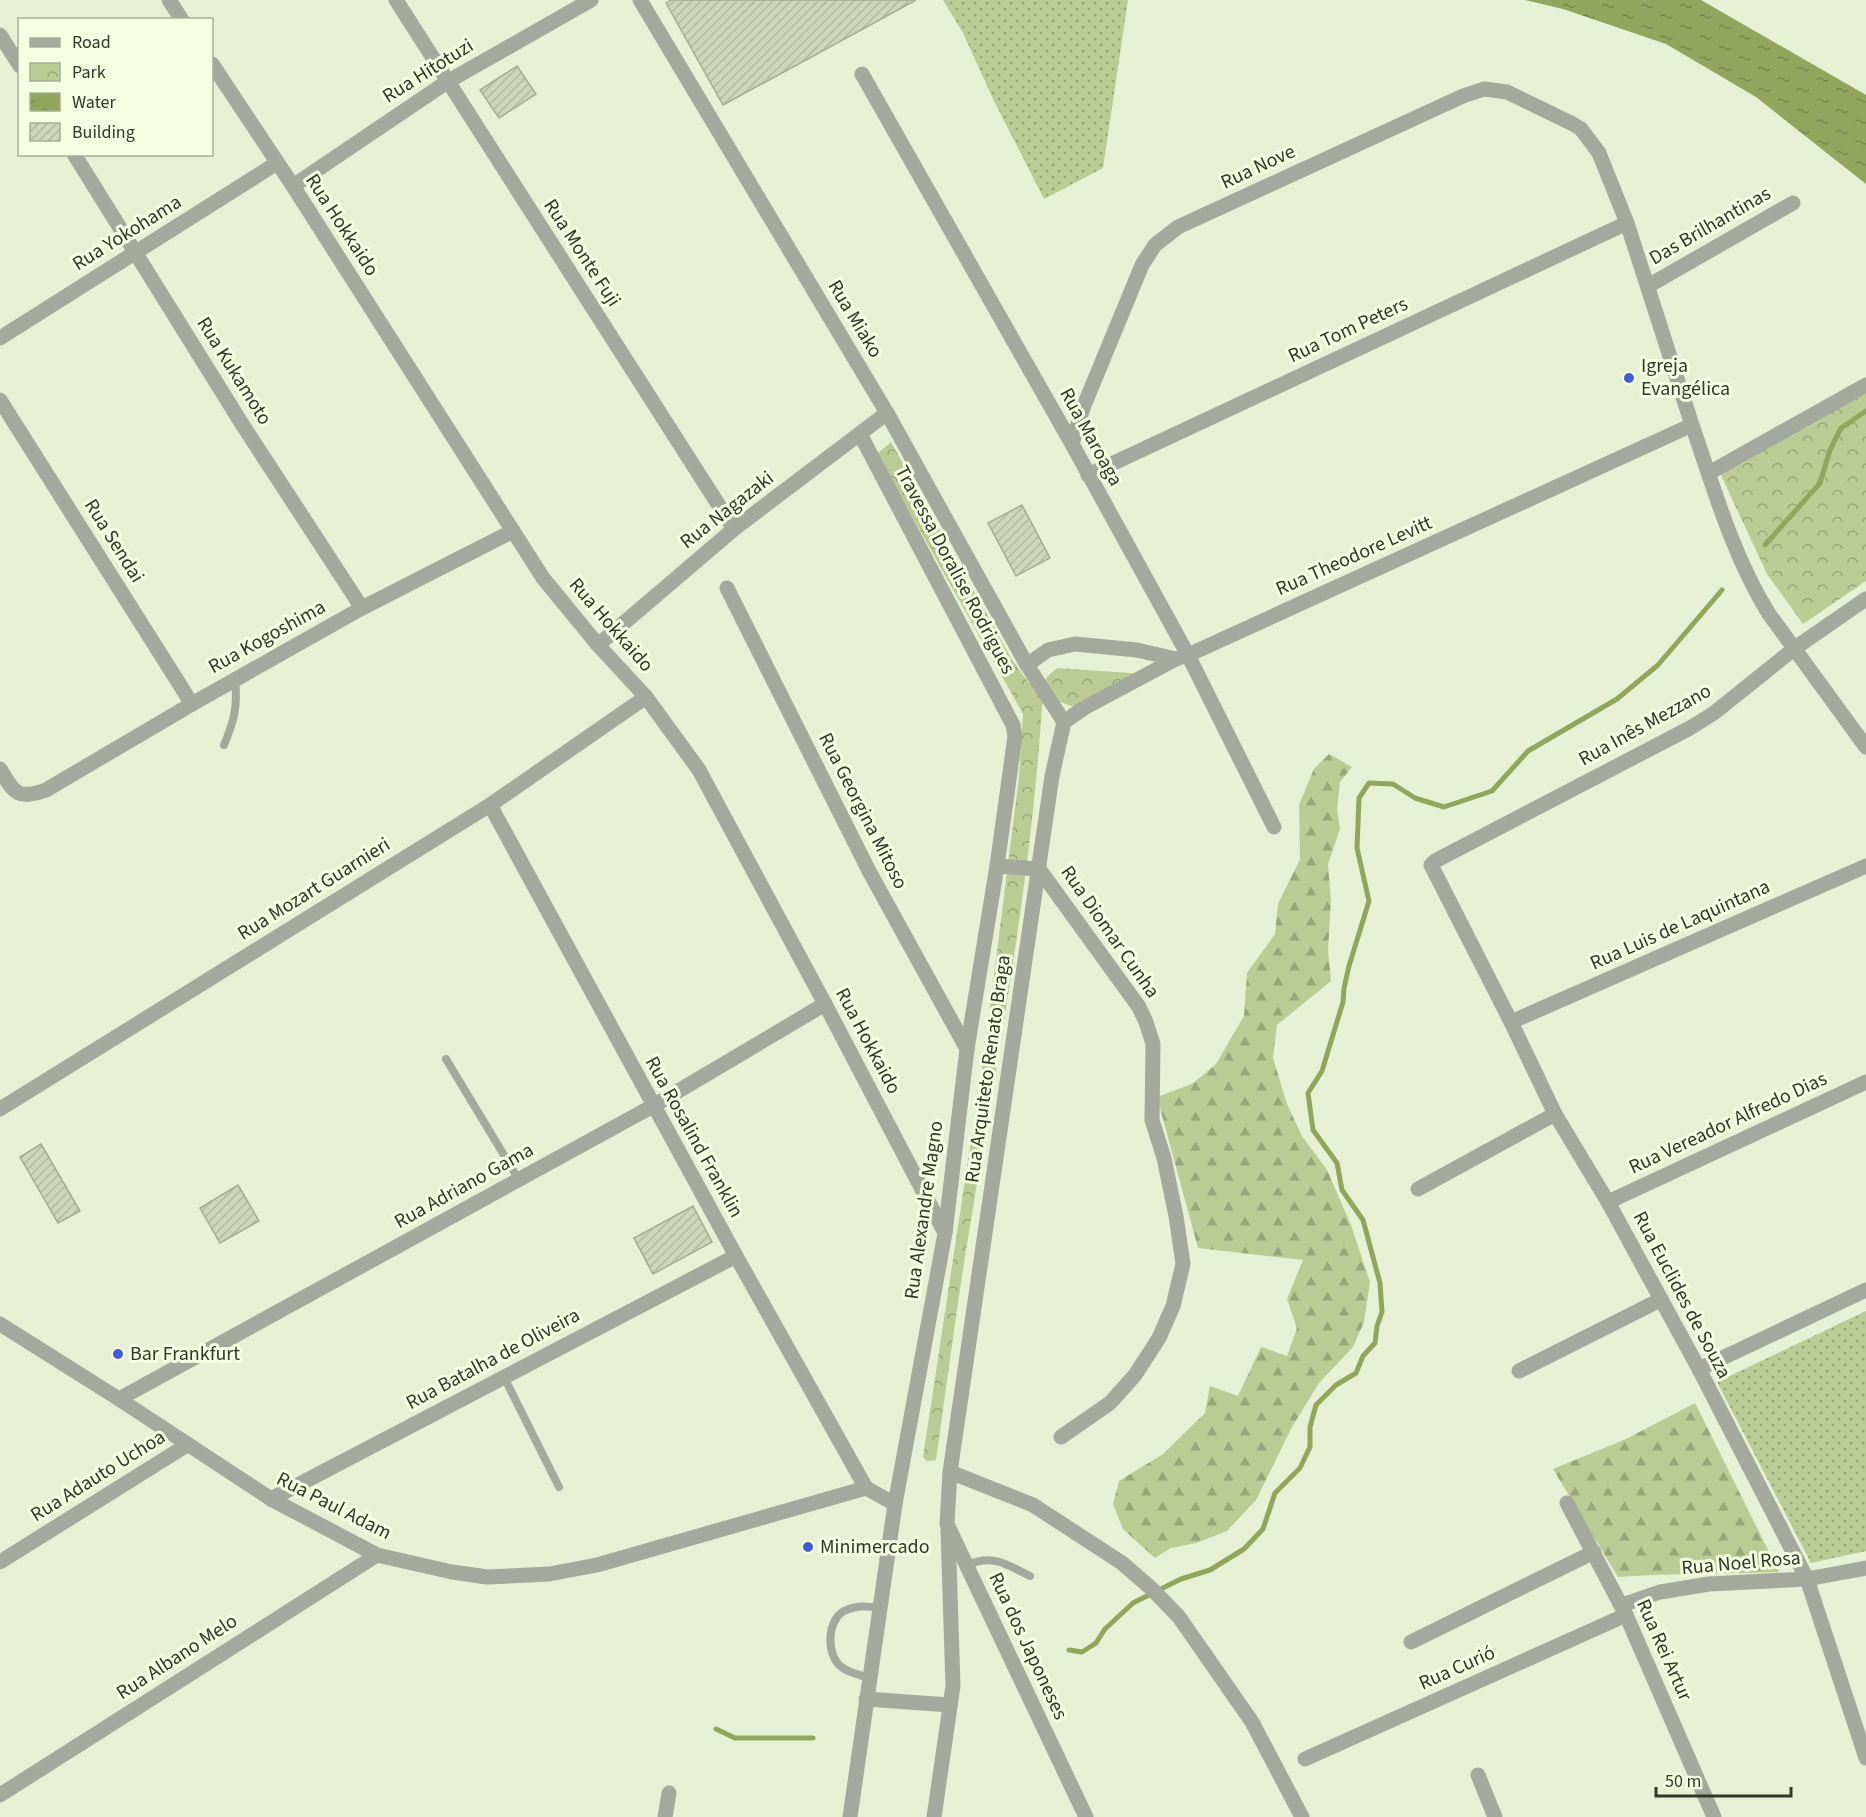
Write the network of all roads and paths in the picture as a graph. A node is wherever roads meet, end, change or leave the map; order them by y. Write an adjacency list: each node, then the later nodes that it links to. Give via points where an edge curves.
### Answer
1 (169, 0): 5 (street)
2 (396, 0): 10 (street, Rua Monte Fuji)
3 (591, 0): 10 (street, Rua Hitotuzi)
4 (640, 0): 21 (street, Rua Miako)
5 (181, 18)
6 (0, 35): 7 (street)
7 (18, 63)
8 (213, 66): 12 (street, Rua Hokkaido)
9 (862, 74): 24 (street, Rua Maroaga)
10 (447, 82): 13 (street, Rua Hitotuzi); 27 (street, Rua Monte Fuji)
11 (75, 156): 16 (street, Rua Kukamoto)
12 (277, 163): 13 (street, Rua Hokkaido); 16 (street, Rua Yokohama)
13 (293, 186): 28 (street, Rua Hokkaido)
14 (1793, 203): 17 (street, Das Brilhantinas)
15 (1627, 223): 17 (street); 24 (street, Rua Nove, via 1599,153 1581,129 1507,92 1484,89 1463,96 1178,226 1155,245 1142,265); 26 (street, Rua Tom Peters)
16 (135, 253): 18 (street, Rua Yokohama); 31 (street, Rua Kukamoto)
17 (1648, 286): 22 (street)
18 (0, 338)
19 (1866, 385): 25 (street)
20 (0, 400): 38 (street, Rua Sendai)
21 (887, 413): 23 (street, Rua Nagazaki); 35 (street, Rua Miako)
22 (1692, 425): 25 (street); 34 (street, Rua Theodore Levitt)
23 (860, 434): 27 (street, Rua Nagazaki); 40 (street, Travessa Doralise Rodrigues)
24 (1072, 444): 26 (street, Rua Maroaga)
25 (1709, 473): 33 (street, via 1750,581)
26 (1088, 475): 34 (street, Rua Maroaga)
27 (734, 529): 32 (street, Rua Nagazaki)
28 (513, 531): 31 (street, Rua Kogoshima); 32 (street, Rua Hokkaido, via 543,578)
29 (727, 588): 52 (street, Rua Georgina Mitoso, via 869,871)
30 (1866, 599): 33 (street, Rua Inês Mezzano)
31 (362, 608): 36 (street, Rua Kogoshima)
32 (598, 645): 37 (street, Rua Hokkaido)
33 (1795, 648): 42 (street); 46 (street, Rua Inês Mezzano, via 1690,728)
34 (1182, 657): 35 (street, via 1075,644 1048,650); 39 (street, Rua Theodore Levitt); 45 (street, Rua Maroaga)
35 (1027, 665): 39 (street)
36 (235, 680): 38 (street, Rua Kogoshima); 41 (lane, via 236,717)
37 (646, 697): 44 (street, Rua Mozart Guarnieri); 50 (street, Rua Hokkaido, via 699,770)
38 (192, 704): 43 (street, Rua Kogoshima, via 46,790 29,796 13,789)
39 (1064, 722): 49 (street, Rua Arquiteto Renato Braga)
40 (1013, 725): 47 (street, Rua Alexandre Magno, via 1015,736)
41 (224, 745)
42 (1866, 747)
43 (0, 769)
44 (490, 805): 55 (street, Rua Rosalind Franklin); 56 (street, Rua Mozart Guarnieri)
45 (1274, 827)
46 (1431, 865): 51 (street, Rua Euclides de Souza)
47 (997, 866): 49 (street); 52 (street, Rua Alexandre Magno)
48 (1866, 866): 51 (street, Rua Luis de Laquintana)
49 (1039, 869): 70 (street, Rua Diomar Cunha, via 1146,1022 1153,1051 1152,1120 1164,1158 1183,1264 1173,1306 1159,1338 1135,1375 1110,1403); 72 (street, Rua Arquiteto Renato Braga)
50 (825, 1005): 55 (street, Rua Adriano Gama); 61 (street, Rua Hokkaido)
51 (1511, 1022): 57 (street, Rua Euclides de Souza)
52 (967, 1049): 61 (street, Rua Alexandre Magno)
53 (446, 1059): 58 (lane)
54 (1866, 1082): 60 (street, Rua Vereador Alfredo Dias)
55 (653, 1106): 58 (street, Rua Adriano Gama); 62 (street, Rua Rosalind Franklin)
56 (0, 1109)
57 (1555, 1114): 59 (street); 60 (street, Rua Euclides de Souza)
58 (519, 1180): 69 (street, Rua Adriano Gama)
59 (1418, 1189)
60 (1608, 1202): 64 (street, Rua Euclides de Souza)
61 (945, 1233): 78 (street, Rua Alexandre Magno)
62 (736, 1256): 68 (street, Rua Batalha de Oliveira); 74 (street, Rua Rosalind Franklin)
63 (1866, 1290): 66 (street)
64 (1660, 1300): 66 (street, Rua Euclides de Souza); 67 (street)
65 (1, 1326): 69 (street, Rua Paul Adam)
66 (1699, 1369): 86 (street, Rua Euclides de Souza)
67 (1519, 1371)
68 (504, 1377): 73 (lane); 76 (street, Rua Batalha de Oliveira)
69 (119, 1399): 71 (street, Rua Paul Adam)
70 (1061, 1437)
71 (187, 1445): 76 (street, Rua Paul Adam); 82 (street, Rua Adauto Uchoa)
72 (950, 1472): 75 (street, Rua Arquiteto Renato Braga); 102 (street, via 1033,1505 1137,1575 1179,1617 1252,1722)
73 (559, 1487)
74 (866, 1488): 78 (street); 81 (street, Rua Paul Adam, via 597,1565 549,1574 487,1577)
75 (949, 1491): 79 (street, Rua dos Japoneses)
76 (271, 1499): 81 (street, Rua Paul Adam)
77 (1567, 1503): 80 (street, Rua Rei Artur)
78 (895, 1504): 87 (street, Rua Alexandre Magno)
79 (948, 1524): 83 (street, Rua dos Japoneses); 92 (street)
80 (1594, 1551): 88 (street, Rua Rei Artur); 89 (street)
81 (377, 1555): 97 (street, Rua Albano Melo)
82 (0, 1562)
83 (967, 1565): 85 (lane, via 997,1560); 101 (street, Rua dos Japoneses)
84 (1866, 1568): 86 (street, Rua Noel Rosa)
85 (1030, 1576)
86 (1807, 1578): 88 (street, Rua Noel Rosa, via 1709,1584 1660,1592); 93 (street, Rua Euclides de Souza)
87 (880, 1608): 90 (street, Rua Alexandre Magno); 90 (lane, via 859,1606 841,1612 829,1644 834,1659 843,1668)
88 (1624, 1610): 94 (street, Rua Curió); 104 (street, Rua Rei Artur)
89 (1411, 1642)
90 (869, 1678): 91 (street, Rua Alexandre Magno)
91 (866, 1699): 92 (street); 99 (street, Rua Alexandre Magno)
92 (950, 1705): 100 (street)
93 (1866, 1758)
94 (1305, 1759)
95 (1478, 1775): 103 (street)
96 (669, 1793): 98 (street)
97 (0, 1795)
98 (665, 1817)
99 (850, 1817)
100 (934, 1817)
101 (1086, 1817)
102 (1302, 1817)
103 (1495, 1817)
104 (1714, 1817)

